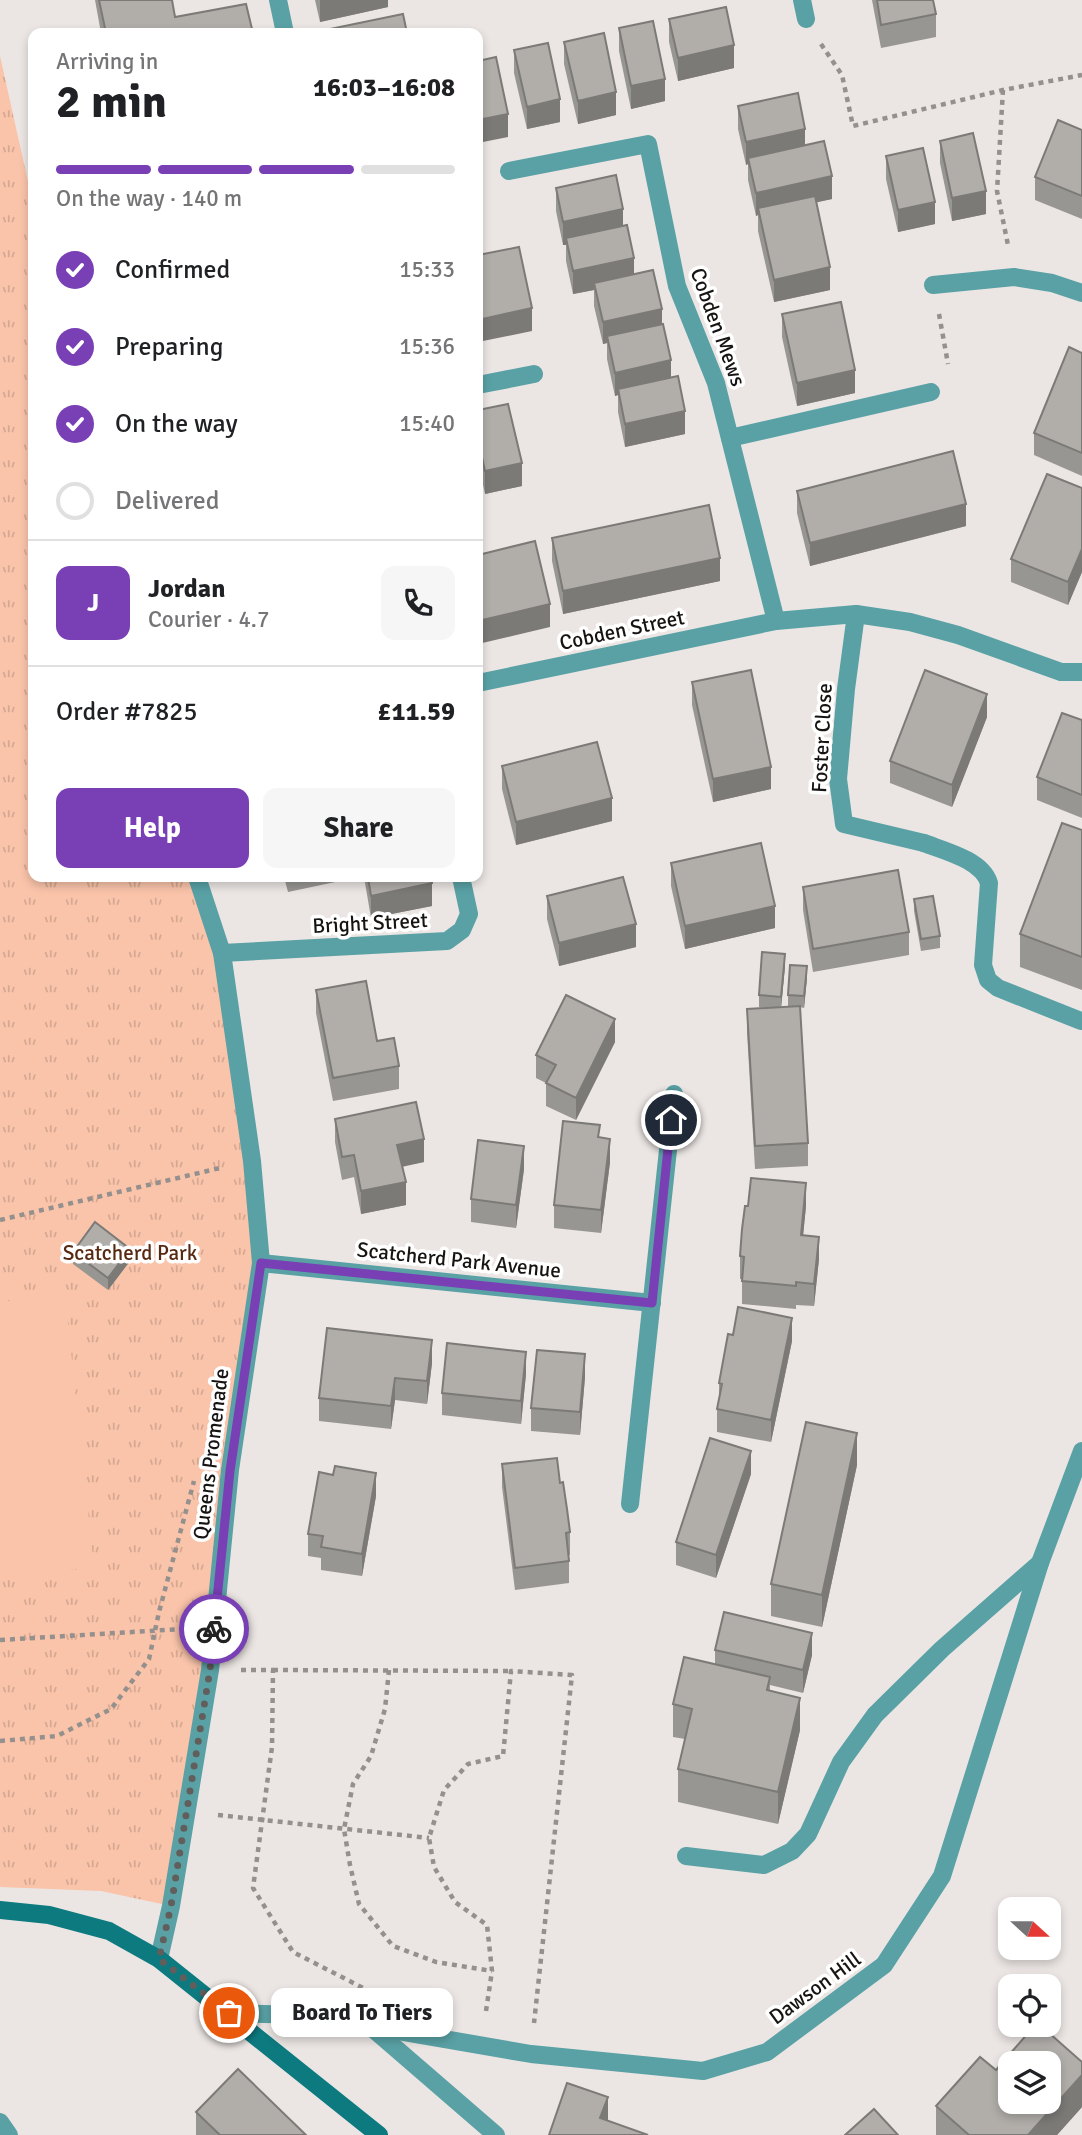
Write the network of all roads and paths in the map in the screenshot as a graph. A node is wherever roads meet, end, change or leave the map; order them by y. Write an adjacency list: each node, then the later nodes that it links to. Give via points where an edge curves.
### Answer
1 (278, 0): 4 (street)
2 (802, 0): 3 (street)
3 (806, 19): 6 (path, via 842,75 853,127)
4 (284, 28)
5 (1082, 75): 6 (path)
6 (1003, 90): 8 (path, via 997,191)
7 (509, 171): 14 (street, Cobden Mews, via 648,144 677,286 716,383)
8 (1014, 277): 9 (street); 10 (street)
9 (933, 285): 13 (path, via 951,388)
10 (1082, 293)
11 (534, 374): 12 (street)
12 (483, 384)
13 (931, 392): 14 (street)
14 (730, 438): 16 (street, Cobden Mews)
15 (856, 614): 16 (street, Cobden Street); 17 (street, Cobden Street, via 910,622 1061,672); 22 (street, Foster Close, via 838,779 844,824 924,843 965,859 986,874 983,965 988,980)
16 (776, 621): 18 (street, Cobden Street)
17 (1082, 672)
18 (483, 682)
19 (199, 882): 21 (street, Queens Promenade)
20 (462, 882): 21 (street, Bright Street, via 469,914 462,930 447,941)
21 (222, 953): 24 (street, Queens Promenade)
22 (1081, 1021)
23 (674, 1094): 27 (street)
24 (252, 1161): 25 (path); 26 (street, Queens Promenade)
25 (0, 1220)
26 (261, 1263): 27 (street, Scatcherd Park Avenue); 29 (street, Queens Promenade)
27 (652, 1303): 30 (street)
28 (1082, 1451): 31 (street, Dawson Hill)
29 (230, 1471): 32 (street, Queens Promenade); 33 (path, via 195,1478)
30 (630, 1504)
31 (1040, 1563): 44 (street, via 876,1715 841,1762 808,1834 792,1851 764,1865); 52 (street, Dawson Hill, via 942,1876 884,1965 766,2052 703,2071 531,2054)
32 (214, 1627): 33 (path); 35 (street, Queens Promenade)
33 (155, 1630): 34 (path); 39 (path, via 149,1659 111,1709 57,1737)
34 (0, 1640)
35 (210, 1670): 36 (path); 40 (street, Queens Promenade)
36 (274, 1670): 37 (path); 41 (path, via 272,1747)
37 (389, 1670): 38 (path); 42 (path, via 385,1709 370,1756 354,1784)
38 (511, 1671): 43 (path, via 503,1756 468,1764 444,1790); 51 (path, via 572,1675 533,2026)
39 (0, 1741)
40 (186, 1812): 41 (path); 46 (street, Queens Promenade)
41 (261, 1820): 42 (path); 48 (path, via 253,1888 293,1952)
42 (344, 1829): 43 (path); 47 (path, via 359,1904 393,1946 436,1962)
43 (429, 1838): 47 (path, via 434,1867 455,1902 486,1925)
44 (686, 1856)
45 (0, 1910): 46 (main road, via 49,1915 109,1931)
46 (159, 1959): 49 (main road)
47 (492, 1972): 50 (path, via 486,2011)
48 (382, 1997)
49 (229, 2013): 52 (street, Dawson Hill, via 305,2015); 55 (main road)
50 (498, 2015)
51 (522, 2022)
52 (371, 2027): 56 (street)
53 (0, 2122): 54 (street)
54 (9, 2135)
55 (379, 2135)
56 (496, 2135)

